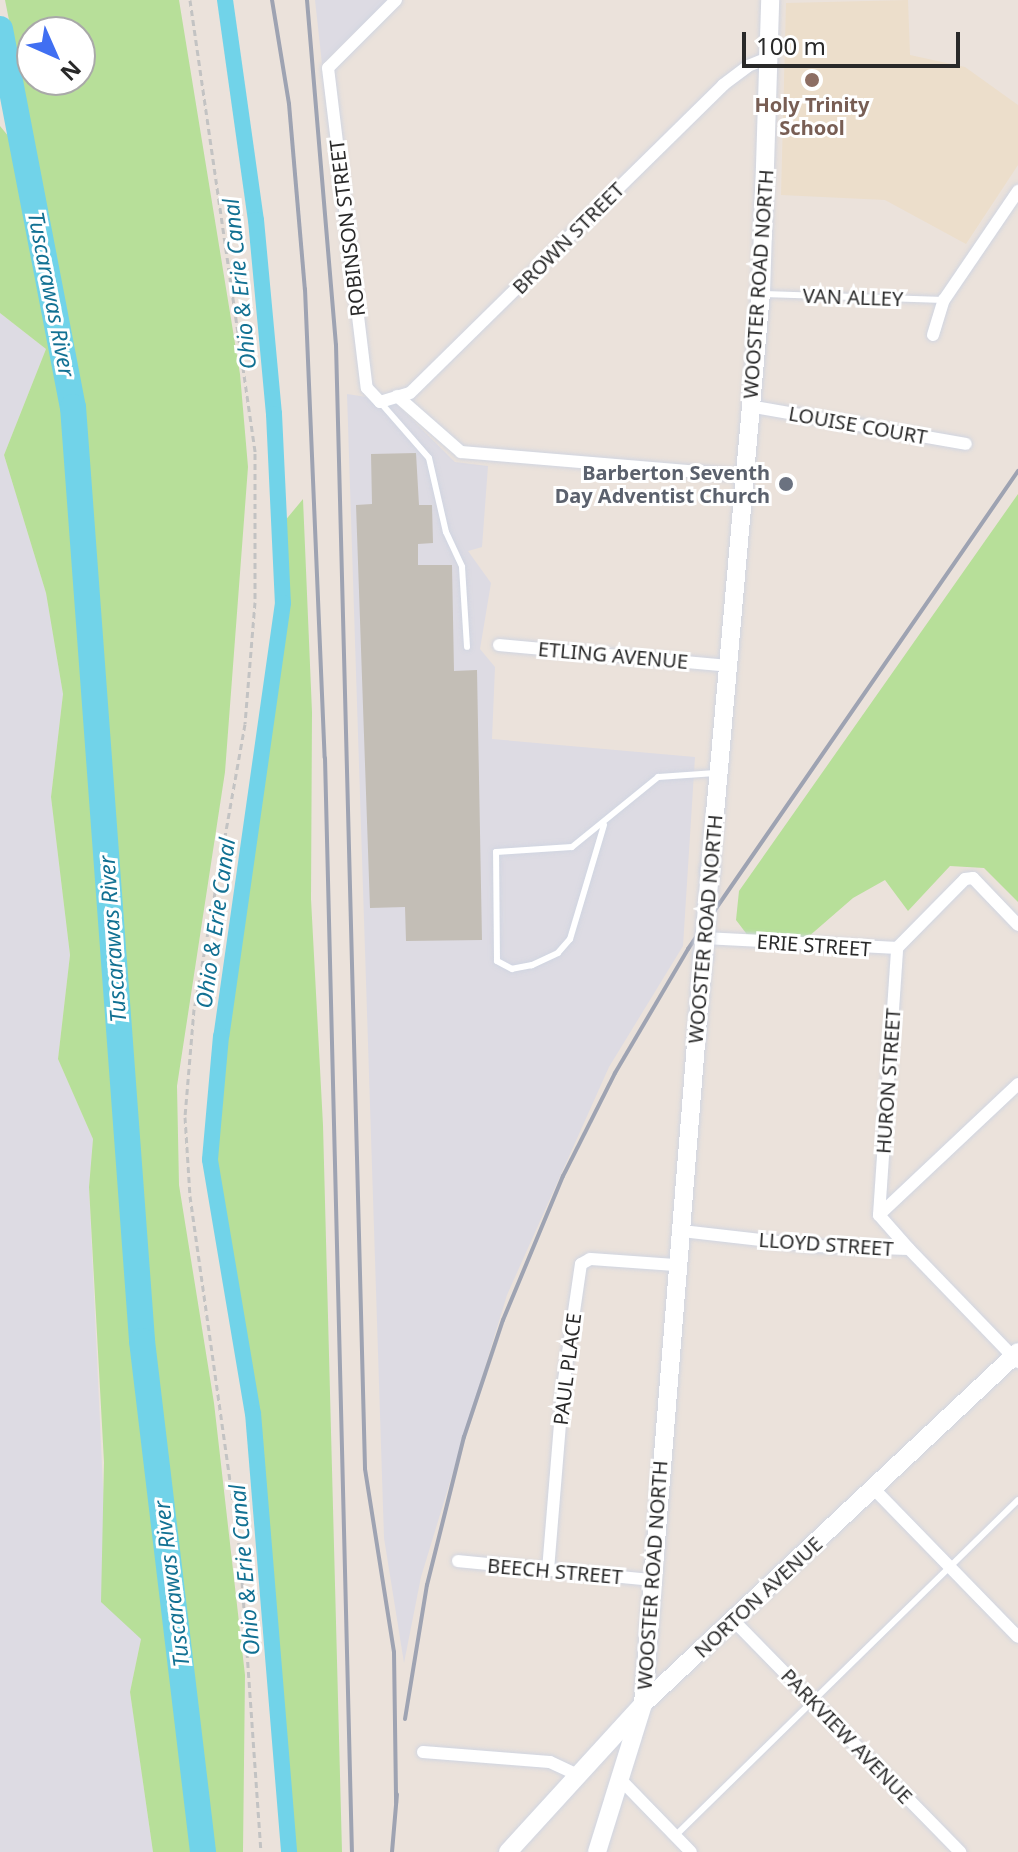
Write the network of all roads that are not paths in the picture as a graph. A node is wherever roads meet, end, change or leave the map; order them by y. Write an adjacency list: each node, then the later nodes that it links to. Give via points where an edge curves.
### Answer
1 (396, 0): 9 (street, ROBINSON STREET, via 328,68 367,388)
2 (770, 0): 3 (main road, WOOSTER ROAD NORTH)
3 (768, 58): 5 (main road, WOOSTER ROAD NORTH); 8 (street, BROWN STREET, via 723,85 410,393)
4 (1018, 191): 6 (street)
5 (761, 293): 6 (lane, VAN ALLEY); 10 (main road, WOOSTER ROAD NORTH)
6 (944, 300): 7 (street)
7 (933, 335)
8 (397, 396): 9 (street, BROWN STREET); 12 (street, via 461,452)
9 (380, 402): 14 (lane, via 429,458 446,532 462,567)
10 (749, 406): 11 (street, LOUISE COURT); 12 (main road, WOOSTER ROAD NORTH)
11 (966, 444)
12 (744, 476): 15 (main road, WOOSTER ROAD NORTH)
13 (499, 645): 15 (street, ETLING AVENUE)
14 (467, 647)
15 (728, 666): 16 (main road, WOOSTER ROAD NORTH)
16 (719, 773): 17 (lane, via 658,777); 19 (main road, WOOSTER ROAD NORTH, bridge)
17 (604, 825): 17 (lane, via 572,847 496,852 497,961 512,969 532,965 558,953 570,939)
18 (1018, 925): 20 (street, ERIE STREET, via 973,878 965,879)
19 (708, 944): 20 (street, ERIE STREET); 23 (main road, WOOSTER ROAD NORTH)
20 (897, 948): 22 (street, HURON STREET)
21 (1018, 1084): 22 (street)
22 (879, 1215): 24 (street)
23 (682, 1231): 24 (street, LLOYD STREET, via 813,1246); 25 (main road, WOOSTER ROAD NORTH)
24 (909, 1249): 26 (street, LLOYD STREET)
25 (676, 1265): 31 (street, PAUL PLACE, via 590,1259 581,1264 563,1387); 32 (main road, WOOSTER ROAD NORTH)
26 (1016, 1357): 27 (main road, NORTON AVENUE)
27 (874, 1489): 30 (street); 33 (main road, NORTON AVENUE)
28 (1018, 1500): 30 (lane)
29 (458, 1561): 31 (street, BEECH STREET)
30 (950, 1566): 34 (street); 35 (lane)
31 (548, 1570): 32 (street, BEECH STREET)
32 (652, 1580): 36 (main road, WOOSTER ROAD NORTH)
33 (733, 1620): 35 (street, PARKVIEW AVENUE); 36 (main road, NORTON AVENUE)
34 (1018, 1637)
35 (813, 1700): 40 (lane); 44 (street, PARKVIEW AVENUE)
36 (643, 1704): 38 (main road, NORTON AVENUE); 39 (main road, WOOSTER ROAD NORTH)
37 (423, 1752): 38 (street, via 550,1762)
38 (578, 1775): 41 (main road, NORTON AVENUE)
39 (619, 1778): 40 (street); 42 (main road, WOOSTER ROAD NORTH)
40 (675, 1836): 43 (street)
41 (508, 1852)
42 (597, 1852)
43 (691, 1852)
44 (960, 1852)

